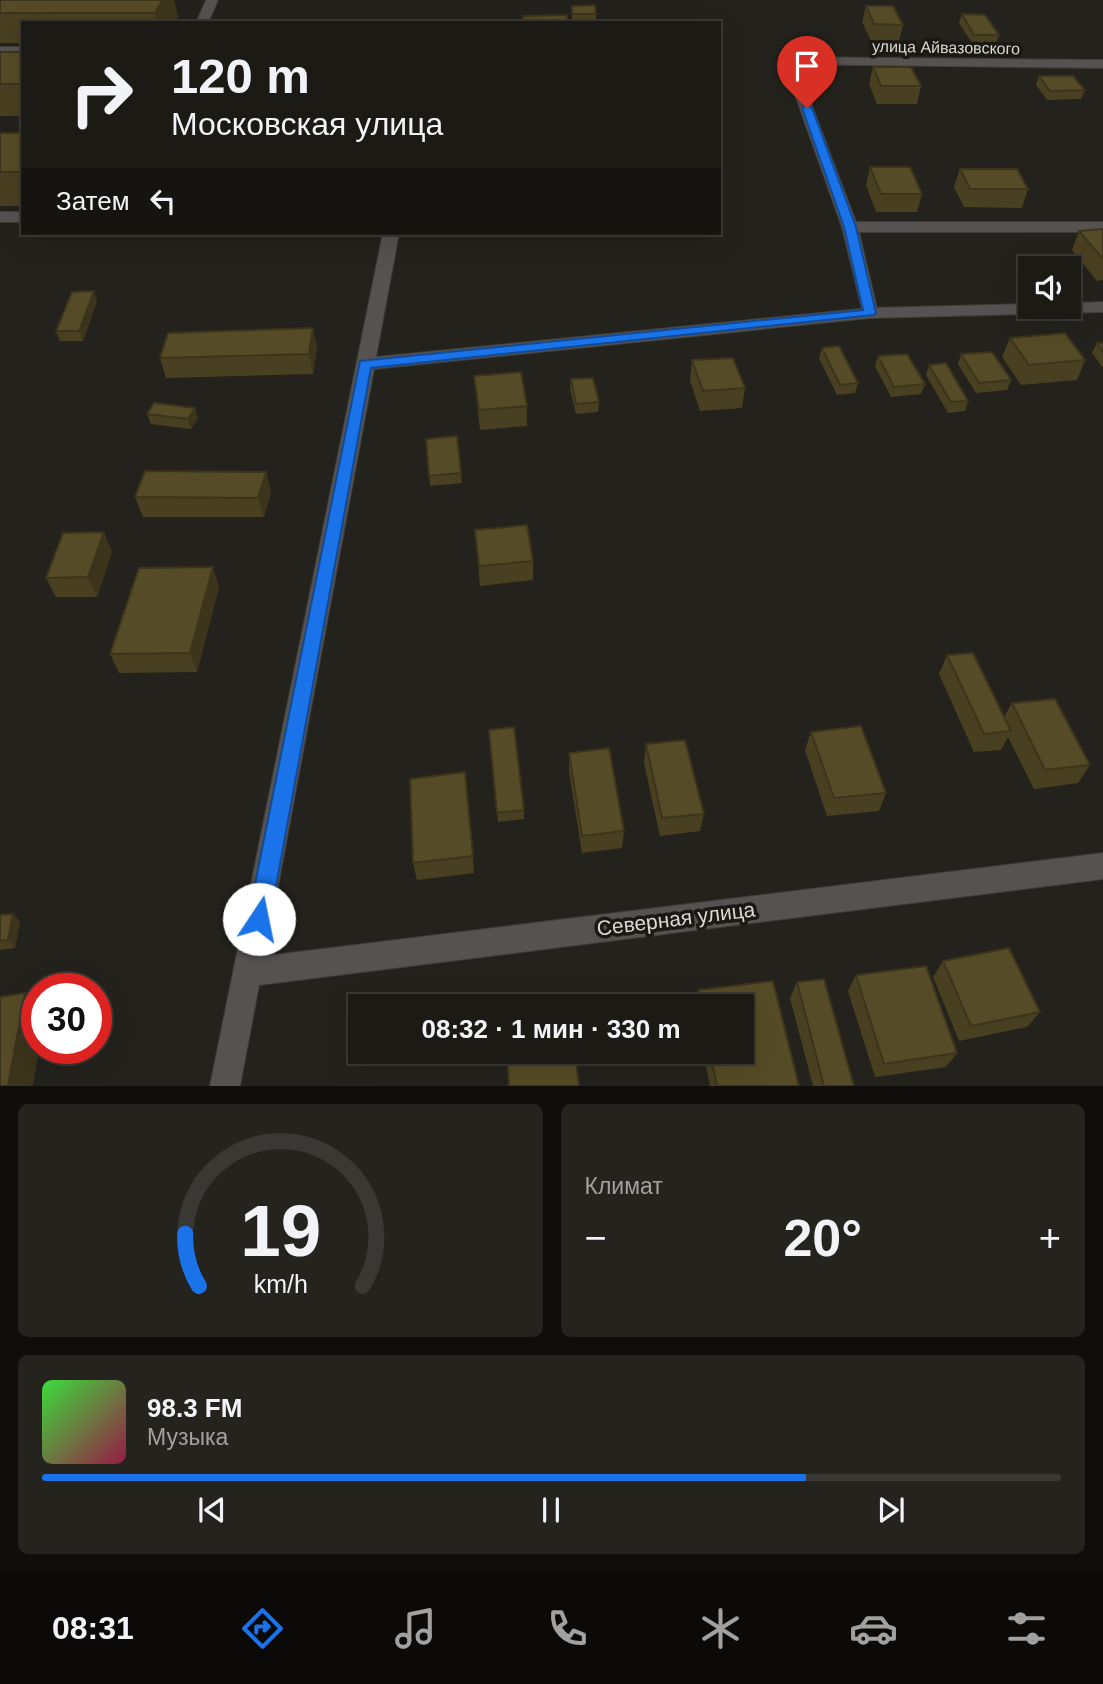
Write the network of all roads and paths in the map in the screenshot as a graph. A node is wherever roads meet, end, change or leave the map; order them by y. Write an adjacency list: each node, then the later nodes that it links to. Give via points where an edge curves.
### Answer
1 (212, 0): 2 (street)
2 (203, 21)
3 (0, 51): 4 (street)
4 (21, 51)
5 (1103, 64): 8 (street, улица Айвазовского, via 789,61)
6 (0, 217): 7 (street)
7 (21, 217)
8 (850, 227): 9 (street); 12 (street)
9 (1103, 227)
10 (391, 235): 13 (street)
11 (1103, 307): 12 (street)
12 (870, 313): 13 (street)
13 (365, 364): 15 (street)
14 (1103, 866): 15 (street, Северная улица)
15 (249, 972): 16 (street)
16 (225, 1086)

